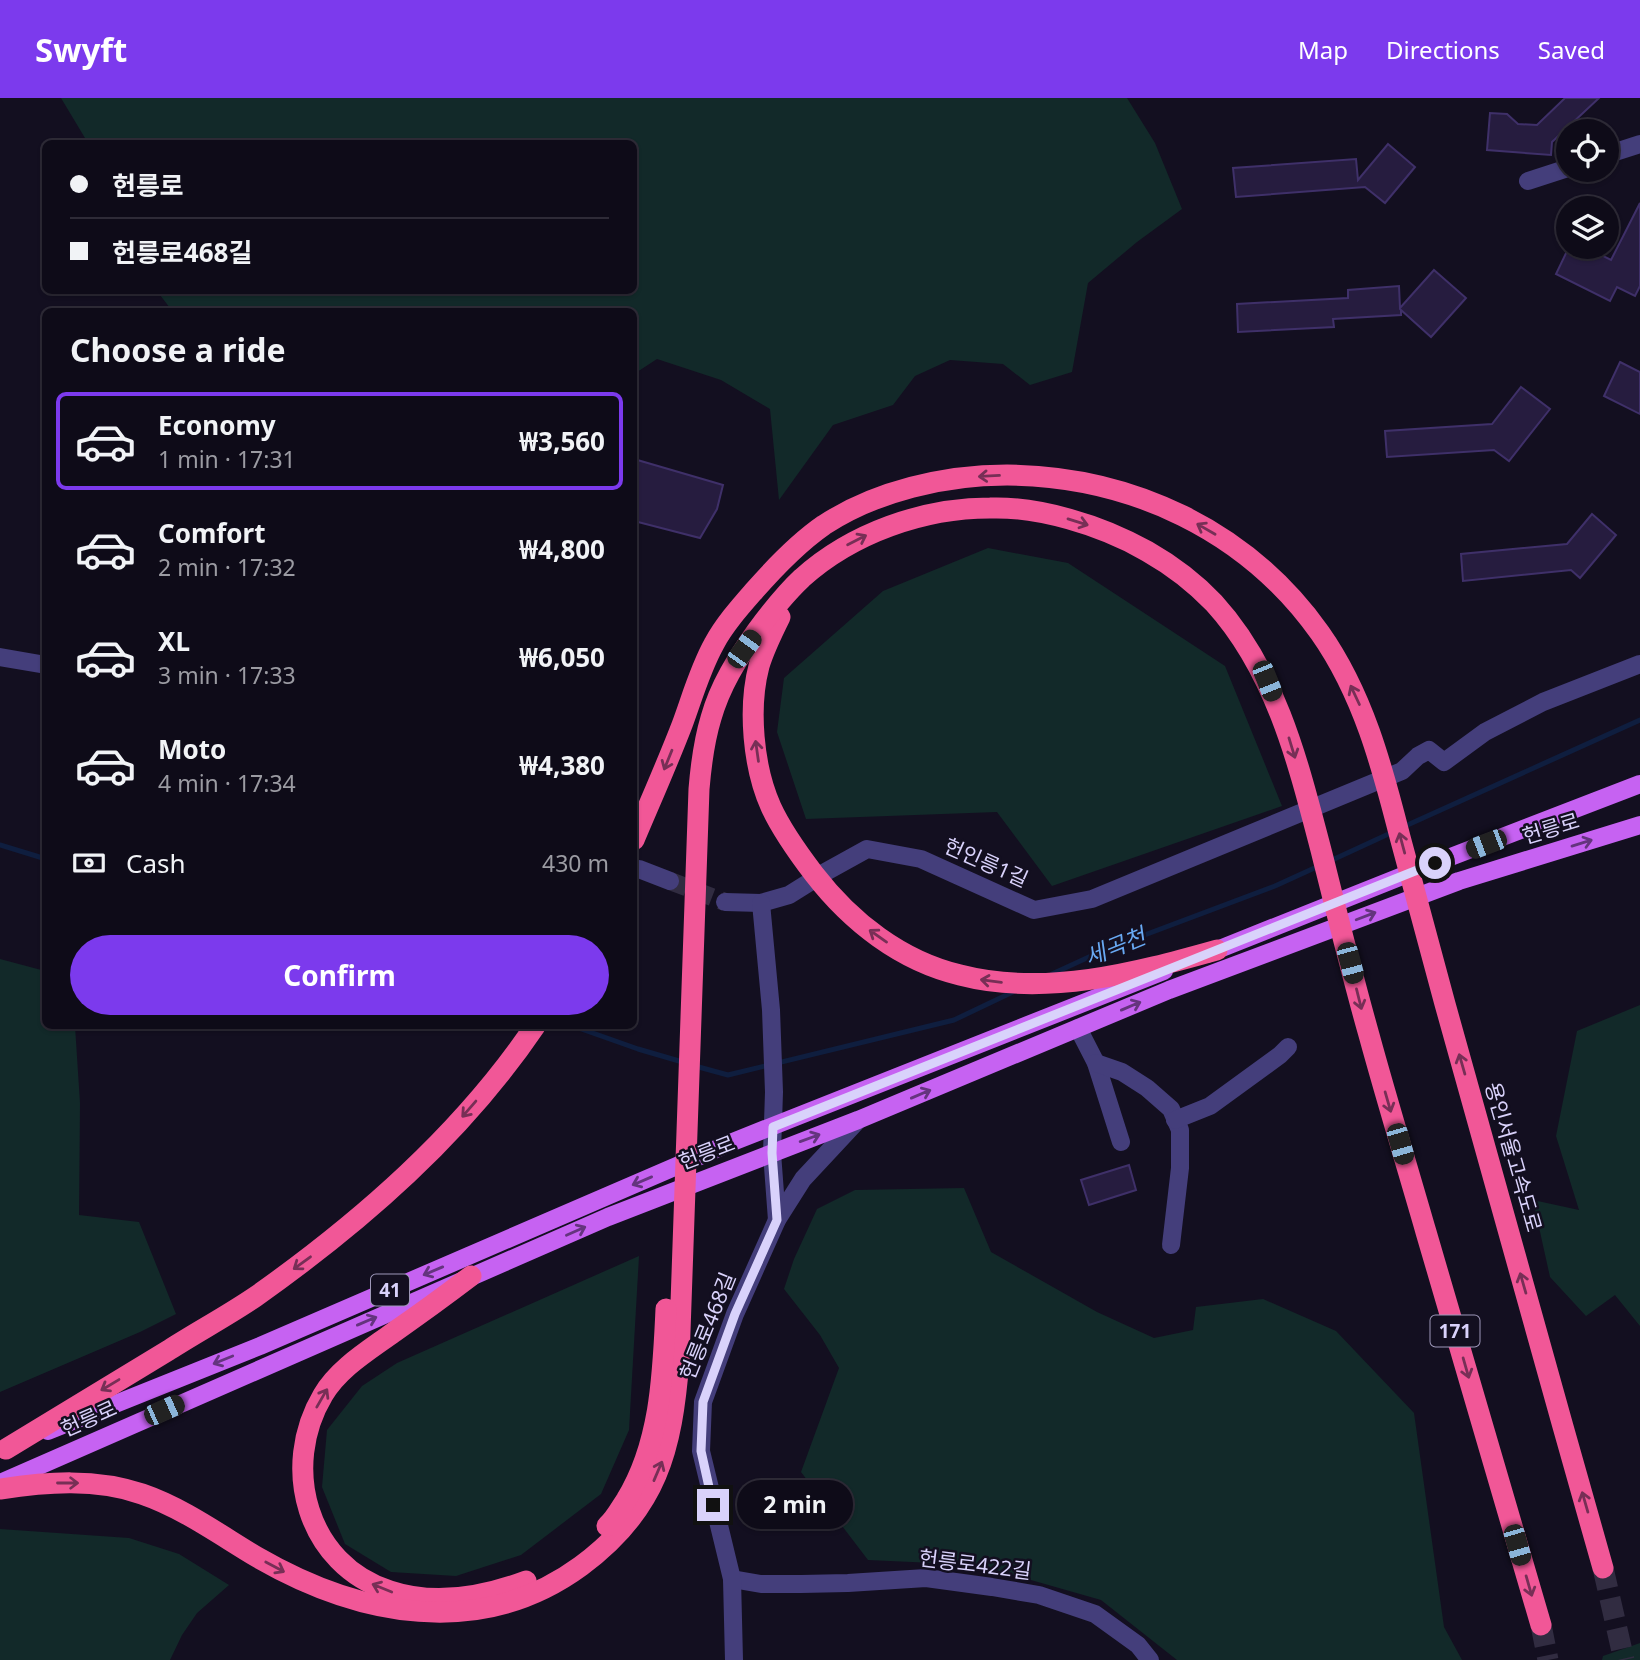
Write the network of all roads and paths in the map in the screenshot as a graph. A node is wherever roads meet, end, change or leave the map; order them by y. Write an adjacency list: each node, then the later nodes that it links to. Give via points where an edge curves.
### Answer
1 (1640, 144): 2 (street)
2 (1619, 151)
3 (1556, 172): 4 (street)
4 (1528, 181)
5 (770, 573): 12 (highway, one-way to 12, via 714,643); 18 (highway, via 725,646 706,691 693,742 688,789); 35 (highway, 용인서울고속도로, one-way to 5, via 1380,759 1338,661 1284,588 1248,556 1174,511 1091,483 1028,475 937,481 877,499 824,526)
6 (801, 579): 17 (highway, one-way to 6, via 1113,976 1046,983 990,981 909,956 838,903 805,862 772,808 754,732 757,679 767,643); 18 (highway, via 744,649 710,719 699,789); 37 (highway, 171, one-way to 37, via 842,548 922,516 955,510 1020,509 1083,523 1139,546 1186,578 1244,640 1267,681 1306,790 1369,1037)
7 (0, 657): 8 (street)
8 (42, 664)
9 (1640, 664): 16 (street, 헌인릉1길, via 1543,702 1485,732 1444,762 1429,750 1402,771 1093,899 1034,910 921,859 867,849 789,895)
10 (1640, 784): 17 (main road, 헌릉로 / 41)
11 (1640, 825): 19 (main road, 헌릉로 / 41, one-way to 11, via 1459,881)
12 (637, 833)
13 (639, 869): 14 (street)
14 (670, 881)
15 (725, 902): 16 (street, 헌인릉1길)
16 (761, 904): 25 (street, via 771,1010)
17 (1217, 950): 25 (main road, 헌릉로 / 41)
18 (685, 1004): 30 (highway)
19 (1078, 1028): 22 (street); 23 (main road, 헌릉로 / 41, one-way to 19)
20 (533, 1029): 32 (highway, one-way to 32, via 409,1172 314,1254 253,1298)
21 (1288, 1047): 24 (street, via 1210,1106)
22 (1096, 1063): 24 (street, via 1147,1088 1171,1110); 26 (street)
23 (858, 1120): 27 (main road, 헌릉로 / 41, one-way to 23); 28 (street, 헌릉로468길, via 803,1179)
24 (1175, 1120): 29 (street, via 1180,1130 1180,1168)
25 (773, 1127): 27 (street, 헌릉로468길); 32 (main road, 헌릉로 / 41, one-way to 32, via 260,1346)
26 (1121, 1142)
27 (772, 1153): 28 (street, 헌릉로468길); 31 (main road, 헌릉로 / 41, one-way to 27)
28 (777, 1220): 36 (street, 헌릉로468길, via 735,1314 703,1402 701,1451)
29 (1171, 1245)
30 (675, 1273): 31 (highway, one-way to 31, via 650,1444 637,1479 612,1521 562,1563 513,1586 466,1597 427,1598 391,1592 348,1569 322,1538 303,1488 304,1443 318,1404 338,1376); 34 (highway, one-way to 30, via 43,1483 109,1486 156,1499 283,1571 349,1598 421,1612 499,1606 548,1586 591,1559 633,1516 652,1485 664,1458 676,1397)
31 (471, 1276): 33 (main road, 헌릉로 / 41, one-way to 31)
32 (3, 1450)
33 (0, 1483)
34 (0, 1489)
35 (1603, 1568)
36 (732, 1578): 38 (street, 헌릉로468길); 39 (street, 헌릉로422길, via 801,1584 926,1578 1039,1595 1095,1614 1138,1645)
37 (1541, 1625)
38 (734, 1660)
39 (1150, 1660)

